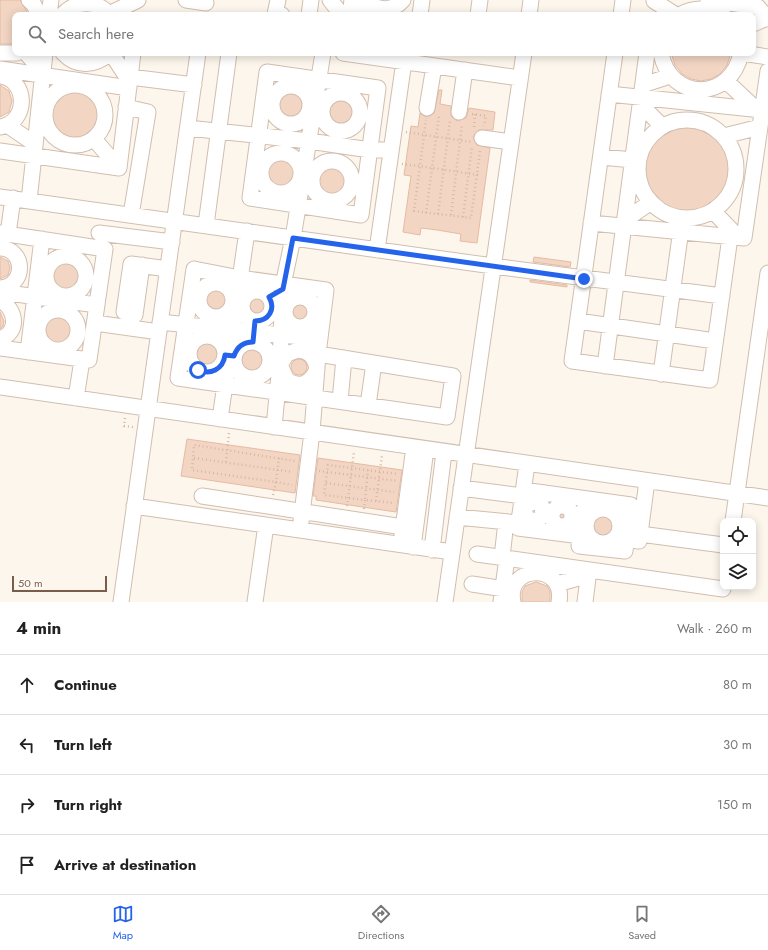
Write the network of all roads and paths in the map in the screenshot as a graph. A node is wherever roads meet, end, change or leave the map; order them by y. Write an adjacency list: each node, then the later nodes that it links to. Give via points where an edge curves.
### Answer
1 (30, 0): 19 (street)
2 (51, 0): 20 (street)
3 (139, 0): 22 (street); 23 (street)
4 (186, 0): 15 (street)
5 (311, 0): 24 (street)
6 (330, 0): 25 (street)
7 (352, 0): 26 (street)
8 (422, 0): 28 (street)
9 (480, 0): 29 (street)
10 (531, 0): 30 (street)
11 (623, 0): 31 (street)
12 (88, 2): 16 (street); 21 (street)
13 (706, 3): 33 (street); 34 (street); 35 (street, via 758,7)
14 (654, 5): 32 (street)
15 (205, 6)
16 (66, 7)
17 (373, 7): 18 (street); 27 (street)
18 (401, 7)
19 (37, 12)
20 (49, 12)
21 (107, 12)
22 (114, 12)
23 (138, 12)
24 (309, 12)
25 (340, 12)
26 (350, 12)
27 (364, 12)
28 (420, 12)
29 (478, 12)
30 (529, 12)
31 (621, 12)
32 (669, 12)
33 (685, 12)
34 (716, 12)
35 (768, 19): 36 (street)
36 (756, 23)
37 (7, 53): 59 (street)
38 (756, 55): 55 (street)
39 (28, 56): 62 (street)
40 (45, 56): 62 (street)
41 (59, 56): 62 (street)
42 (66, 56): 57 (street)
43 (106, 56): 57 (street, via 94,63)
44 (111, 56): 75 (street)
45 (133, 56): 75 (street)
46 (198, 56): 69 (street)
47 (229, 56): 94 (street)
48 (323, 56): 78 (street)
49 (378, 56): 56 (street)
50 (524, 56): 65 (street)
51 (615, 56): 74 (street)
52 (647, 56): 76 (street)
53 (661, 56): 64 (street, via 662,63)
54 (741, 56): 67 (street, via 732,76)
55 (768, 57)
56 (412, 59): 58 (street); 112 (street)
57 (78, 63): 66 (street)
58 (434, 66): 60 (street); 81 (street)
59 (0, 70): 62 (street)
60 (465, 70): 65 (street); 84 (street)
61 (768, 71): 83 (street)
62 (42, 73): 66 (street); 70 (street); 72 (street); 82 (street)
63 (0, 76): 70 (street, via 11,80)
64 (670, 76): 76 (street); 77 (street)
65 (520, 78): 107 (street)
66 (76, 80): 75 (street)
67 (726, 81): 77 (street); 83 (street)
68 (288, 84): 78 (street); 104 (street, via 273,96); 104 (street, via 267,72)
69 (194, 85): 75 (street); 93 (street)
70 (17, 86): 80 (street, via 21,93)
71 (340, 90): 73 (street, via 378,88); 78 (street); 85 (street, via 350,94)
72 (57, 91): 79 (street, via 74,84 85,86); 82 (street)
73 (377, 91): 85 (street); 85 (street)
74 (609, 94): 76 (street); 113 (street)
75 (128, 95): 79 (street); 87 (street); 118 (street); 140 (street, via 148,112)
76 (642, 96): 77 (street); 91 (street); 114 (street)
77 (697, 96): 83 (street); 89 (street)
78 (315, 97): 88 (street); 95 (street, via 323,118); 106 (street)
79 (101, 99): 87 (street)
80 (22, 105): 82 (street); 90 (street, via 17,118)
81 (427, 108): 96 (path); 100 (path, via 440,109)
82 (42, 109): 98 (street, via 48,129); 109 (street)
83 (759, 110): 92 (street)
84 (461, 112): 86 (path); 102 (path, via 451,111); 105 (path)
85 (361, 114): 95 (street, via 349,130); 110 (street); 110 (street)
86 (475, 114): 101 (path); 101 (path, via 486,116)
87 (106, 119): 103 (street)
88 (303, 120): 104 (street); 106 (street)
89 (695, 120): 91 (street, via 678,120); 97 (street, via 711,126)
90 (4, 126): 109 (street)
91 (662, 126): 133 (street, via 650,137 641,152 638,168 640,184)
92 (760, 127): 97 (street); 127 (street)
93 (188, 128): 94 (street); 143 (street)
94 (219, 131): 99 (street); 146 (street)
95 (333, 133): 106 (street); 106 (street); 110 (street); 116 (street)
96 (424, 135): 100 (path); 117 (path)
97 (724, 136): 126 (street, via 733,150 737,167)
98 (54, 137): 108 (street); 109 (street)
99 (258, 137): 104 (street); 104 (street); 104 (street); 104 (street)
100 (436, 137): 102 (path); 120 (path)
101 (476, 137): 105 (path); 107 (street); 123 (path); 124 (path)
102 (448, 138): 105 (path); 121 (path)
103 (94, 139): 108 (street, via 80,145); 118 (street)
104 (274, 139): 106 (street); 106 (street); 125 (street, via 300,165); 129 (street, via 262,176); 129 (street, via 250,198)
105 (460, 140): 122 (path)
106 (309, 141): 116 (street); 125 (street)
107 (511, 142): 159 (street)
108 (70, 145): 115 (street)
109 (35, 150): 111 (street); 115 (street); 131 (street)
110 (370, 150): 112 (street); 119 (street); 128 (street)
111 (0, 151)
112 (390, 156): 117 (path); 155 (street)
113 (600, 157): 114 (street); 144 (street)
114 (633, 160): 145 (street)
115 (69, 161): 118 (street)
116 (328, 162): 119 (street, via 342,164); 125 (street)
117 (420, 166): 120 (path); 138 (path, via 414,211)
118 (120, 168)
119 (347, 168): 128 (street)
120 (432, 169): 121 (path); 138 (path)
121 (444, 170): 122 (path); 139 (path)
122 (456, 172): 123 (path); 141 (path)
123 (468, 174): 124 (path); 142 (path)
124 (478, 175): 142 (path, via 471,218)
125 (305, 177): 129 (street, via 298,184); 132 (street); 134 (street)
126 (735, 182): 127 (street); 136 (street, via 728,198)
127 (752, 184): 149 (street, via 744,238)
128 (354, 188): 132 (street, via 337,200); 137 (street); 137 (street)
129 (278, 193): 134 (street)
130 (6, 198): 131 (street); 151 (street)
131 (29, 201): 135 (street)
132 (324, 201): 134 (street); 137 (street, via 361,215)
133 (651, 202): 145 (street); 147 (street)
134 (298, 205): 150 (street)
135 (103, 211): 140 (street); 154 (street)
136 (714, 211): 147 (street); 149 (street)
137 (361, 212)
138 (426, 213): 139 (path)
139 (438, 214): 141 (path)
140 (131, 215): 143 (street)
141 (451, 215): 142 (path)
142 (463, 217)
143 (175, 221): 146 (street); 153 (street)
144 (591, 223): 145 (street); 165 (street)
145 (624, 223): 147 (street); 166 (street)
146 (206, 225): 148 (street)
147 (682, 225): 149 (street); 168 (street)
148 (247, 231): 150 (street); 181 (street)
149 (734, 237): 170 (street)
150 (293, 238): 155 (street); 181 (street)
151 (3, 239): 152 (street); 157 (street, via 8,249)
152 (42, 242): 156 (street); 157 (street); 164 (street)
153 (172, 242): 154 (street); 160 (street)
154 (100, 244): 156 (street); 163 (street); 163 (street)
155 (377, 250): 159 (street)
156 (63, 253): 163 (street, via 74,258); 164 (street, via 48,268)
157 (17, 257): 162 (street, via 20,265)
158 (142, 265): 160 (street)
159 (493, 266): 165 (street); 206 (street)
160 (168, 269): 180 (street)
161 (768, 273): 187 (street)
162 (17, 277): 164 (street); 167 (street, via 8,286); 171 (street)
163 (87, 277): 172 (street, via 74,294); 174 (street)
164 (45, 278): 171 (street); 172 (street)
165 (584, 279): 166 (street); 175 (street)
166 (616, 282): 168 (street); 179 (street)
167 (0, 288)
168 (673, 290): 170 (street); 183 (street)
169 (0, 292): 171 (street)
170 (722, 296): 185 (street)
171 (35, 297): 172 (street); 173 (street); 176 (street)
172 (62, 302): 174 (street); 176 (street); 178 (street)
173 (8, 310): 176 (street); 184 (street, via 13,328)
174 (96, 315): 178 (street); 178 (street); 180 (street); 190 (street)
175 (578, 320): 179 (street); 192 (street, via 572,362)
176 (39, 321): 186 (street, via 39,332); 188 (street)
177 (186, 325): 180 (street); 181 (street); 181 (street); 181 (street)
178 (77, 326): 186 (street, via 76,339)
179 (611, 326): 183 (street); 192 (street)
180 (160, 327): 199 (street)
181 (255, 328): 181 (street, via 326,293 326,290); 181 (street, via 194,269 193,274); 181 (street, via 179,373 178,378); 182 (street); 182 (street); 182 (street); 182 (street); 189 (street); 195 (street); 195 (street); 195 (street, via 317,369); 200 (street)
182 (233, 330)
183 (666, 334): 185 (street); 193 (street)
184 (2, 341): 188 (street)
185 (715, 341): 193 (street, via 710,380)
186 (55, 348): 188 (street); 190 (street)
187 (763, 349): 230 (street)
188 (28, 350)
189 (344, 358): 191 (street); 197 (street)
190 (86, 360): 196 (street)
191 (374, 363): 198 (street); 198 (street, via 453,376 447,417)
192 (605, 366): 193 (street)
193 (660, 374)
194 (0, 387): 196 (street)
195 (294, 389): 197 (street); 201 (street); 202 (street)
196 (76, 398): 199 (street)
197 (340, 401): 198 (street)
198 (368, 405)
199 (148, 409): 200 (street); 238 (street)
200 (226, 420): 201 (street); 204 (path)
201 (274, 427): 202 (street)
202 (312, 432): 203 (street); 240 (street)
203 (420, 448): 205 (street); 212 (street)
204 (228, 450): 207 (path, via 194,445); 208 (path); 209 (path)
205 (444, 452): 206 (street); 217 (street)
206 (466, 455): 210 (street); 228 (street)
207 (194, 458): 209 (path); 224 (path, via 192,470)
208 (279, 458): 213 (path); 213 (path, via 295,461 293,474)
209 (226, 462): 213 (path)
210 (527, 464): 223 (street); 241 (street)
211 (351, 468): 214 (path); 215 (path, via 328,465); 218 (path)
212 (417, 469): 217 (street); 231 (street)
213 (278, 470): 224 (path)
214 (368, 470): 216 (path); 219 (path)
215 (327, 472): 218 (path); 225 (path)
216 (380, 472): 220 (path); 222 (path, via 399,474)
217 (441, 472): 228 (street); 234 (street)
218 (351, 474): 219 (path); 226 (path)
219 (368, 477): 220 (path); 227 (path)
220 (379, 478): 222 (path); 229 (path)
221 (293, 480): 224 (path, via 292,485)
222 (398, 481): 231 (path)
223 (647, 481): 230 (street); 241 (street)
224 (276, 482): 239 (path)
225 (326, 483): 226 (path); 233 (path, via 324,495)
226 (349, 486): 227 (path); 233 (path)
227 (366, 488): 229 (path); 236 (path)
228 (461, 488): 234 (street); 241 (street); 246 (street)
229 (378, 490): 231 (path); 237 (path)
230 (737, 493): 235 (street); 242 (street)
231 (408, 494): 234 (street); 237 (path, via 395,504); 244 (street)
232 (202, 496): 239 (street)
233 (348, 498): 236 (path)
234 (438, 498): 245 (street)
235 (768, 498)
236 (365, 500): 237 (path); 243 (path)
237 (376, 501)
238 (134, 506): 247 (street); 262 (street)
239 (270, 506): 240 (street)
240 (302, 512): 243 (street); 248 (street)
241 (567, 518): 241 (street, via 631,505 631,506); 246 (street); 249 (street); 254 (street)
242 (733, 518)
243 (362, 521): 244 (street)
244 (408, 521): 245 (street); 250 (street)
245 (435, 521): 246 (street); 251 (street)
246 (457, 521): 252 (street)
247 (266, 525): 248 (street); 263 (street)
248 (300, 530): 250 (street)
249 (720, 544)
250 (407, 546): 251 (street)
251 (432, 550): 252 (street)
252 (452, 552): 264 (street)
253 (477, 554): 254 (street)
254 (507, 558): 255 (street); 257 (street); 261 (street)
255 (541, 568): 256 (street); 257 (street); 259 (street)
256 (589, 572): 259 (street); 260 (street); 266 (street)
257 (522, 577): 261 (street)
258 (472, 584): 261 (street)
259 (557, 584): 265 (street)
260 (723, 593)
261 (507, 596)
262 (121, 602)
263 (255, 602)
264 (445, 602)
265 (559, 602)
266 (585, 602)

